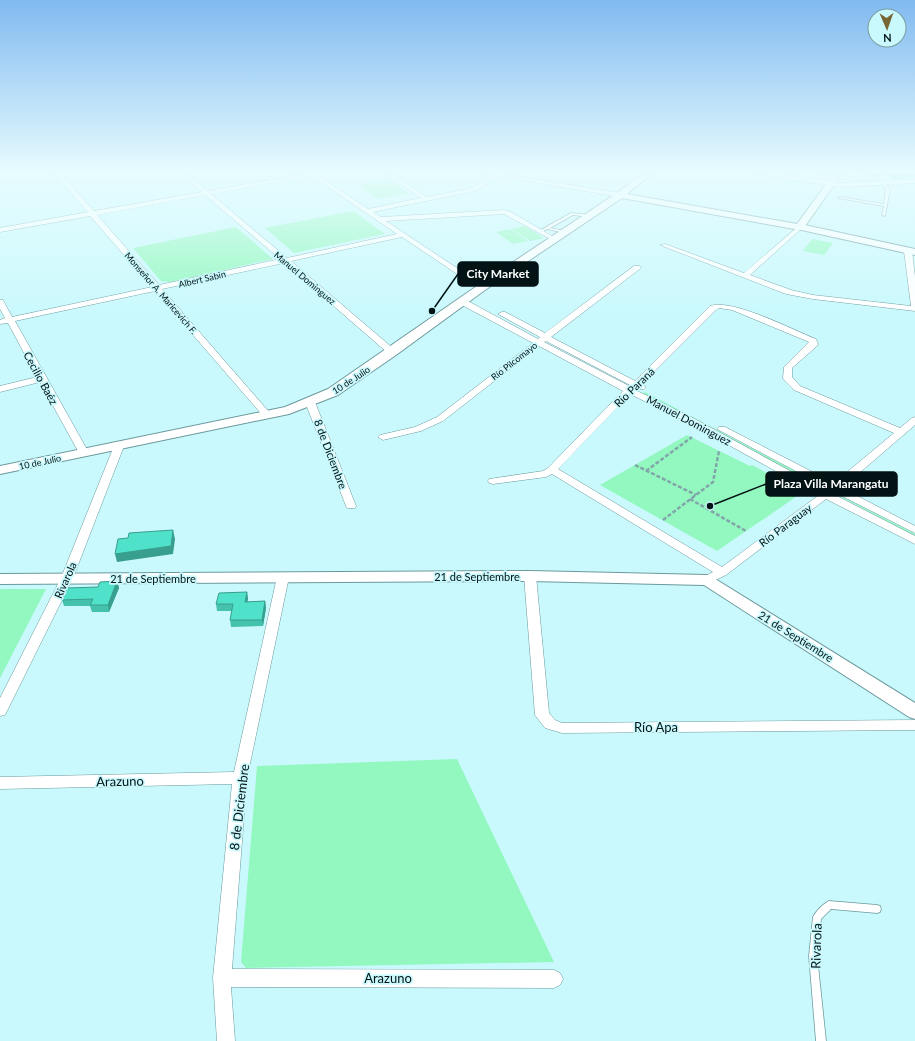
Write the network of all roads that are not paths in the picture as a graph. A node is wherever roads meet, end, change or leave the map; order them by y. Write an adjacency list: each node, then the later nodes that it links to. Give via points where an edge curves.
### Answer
1 (54, 221): 11 (street)
2 (97, 221): 22 (street, Monseñor A. Maricevich F.)
3 (239, 221): 18 (street, Manuel Dominguez)
4 (382, 221): 14 (street)
5 (525, 221): 12 (street)
6 (560, 221): 12 (lane)
7 (581, 221): 13 (main road, 10 de Julio)
8 (764, 221): 10 (main road)
9 (805, 221): 10 (main road)
10 (800, 227): 17 (street); 20 (street)
11 (0, 230)
12 (544, 230): 13 (lane); 15 (street)
13 (564, 232): 15 (main road, 10 de Julio)
14 (404, 235): 18 (street, Albert Sabin); 21 (street)
15 (554, 239): 21 (main road, 10 de Julio)
16 (663, 245): 20 (street)
17 (912, 252): 25 (street)
18 (285, 260): 22 (street, Albert Sabin); 29 (street, Manuel Dominguez)
19 (637, 268): 28 (street, Río Pilcomayo)
20 (746, 275): 25 (street, via 789,292 813,297)
21 (481, 288): 23 (main road, 10 de Julio)
22 (158, 289): 26 (street, Albert Sabin); 34 (street, Monseñor A. Maricevich F.)
23 (464, 299): 28 (street, Manuel Dominguez); 29 (main road, 10 de Julio)
24 (0, 302): 26 (street, Cecilio Baéz)
25 (915, 308)
26 (10, 320): 27 (street, Albert Sabin); 30 (street, Cecilio Baéz)
27 (0, 322)
28 (543, 339): 31 (street, Manuel Dominguez); 37 (street, Río Pilcomayo, via 440,419 418,429)
29 (392, 352): 33 (main road, 10 de Julio, via 333,392)
30 (41, 379): 32 (street); 39 (street, Cecilio Baéz)
31 (633, 387): 36 (street, Río Paraná, via 714,308 734,308 813,341 814,344 788,367 787,378 797,388); 41 (street, Río Paraná); 43 (street, Manuel Dominguez); 44 (street, Manuel Dominguez)
32 (0, 390)
33 (310, 402): 34 (main road, 10 de Julio); 45 (street, 8 de Diciembre)
34 (267, 415): 38 (main road, 10 de Julio)
35 (915, 420): 36 (street, Río Paraguay)
36 (901, 432): 43 (street, Río Paraguay)
37 (383, 437)
38 (119, 446): 39 (main road, 10 de Julio); 51 (street, Rivarola)
39 (84, 453): 40 (main road, 10 de Julio)
40 (0, 470)
41 (552, 470): 42 (street, via 546,474); 48 (street)
42 (493, 481)
43 (835, 488): 44 (street, Río Paraguay); 46 (street, Manuel Dominguez)
44 (826, 495): 47 (street, Manuel Dominguez); 48 (street, Río Paraguay)
45 (351, 506)
46 (915, 530)
47 (915, 541)
48 (722, 572): 53 (street, Río Paraguay)
49 (530, 576): 50 (street, 21 de Septiembre); 53 (street, 21 de Septiembre); 56 (street, Río Apa, via 542,716 550,724 562,728)
50 (283, 577): 51 (street, 21 de Septiembre); 57 (street, 8 de Diciembre)
51 (67, 578): 52 (street, 21 de Septiembre); 54 (street, Rivarola)
52 (0, 579)
53 (707, 580): 55 (street, 21 de Septiembre)
54 (0, 711)
55 (915, 712)
56 (915, 725)
57 (240, 778): 58 (street, Arazuno); 60 (street, 8 de Diciembre)
58 (0, 783)
59 (877, 909): 63 (lane, Rivarola, via 829,905 817,917 813,956)
60 (222, 978): 61 (street, Arazuno); 62 (street, 8 de Diciembre)
61 (554, 979)
62 (226, 1041)
63 (821, 1041)

